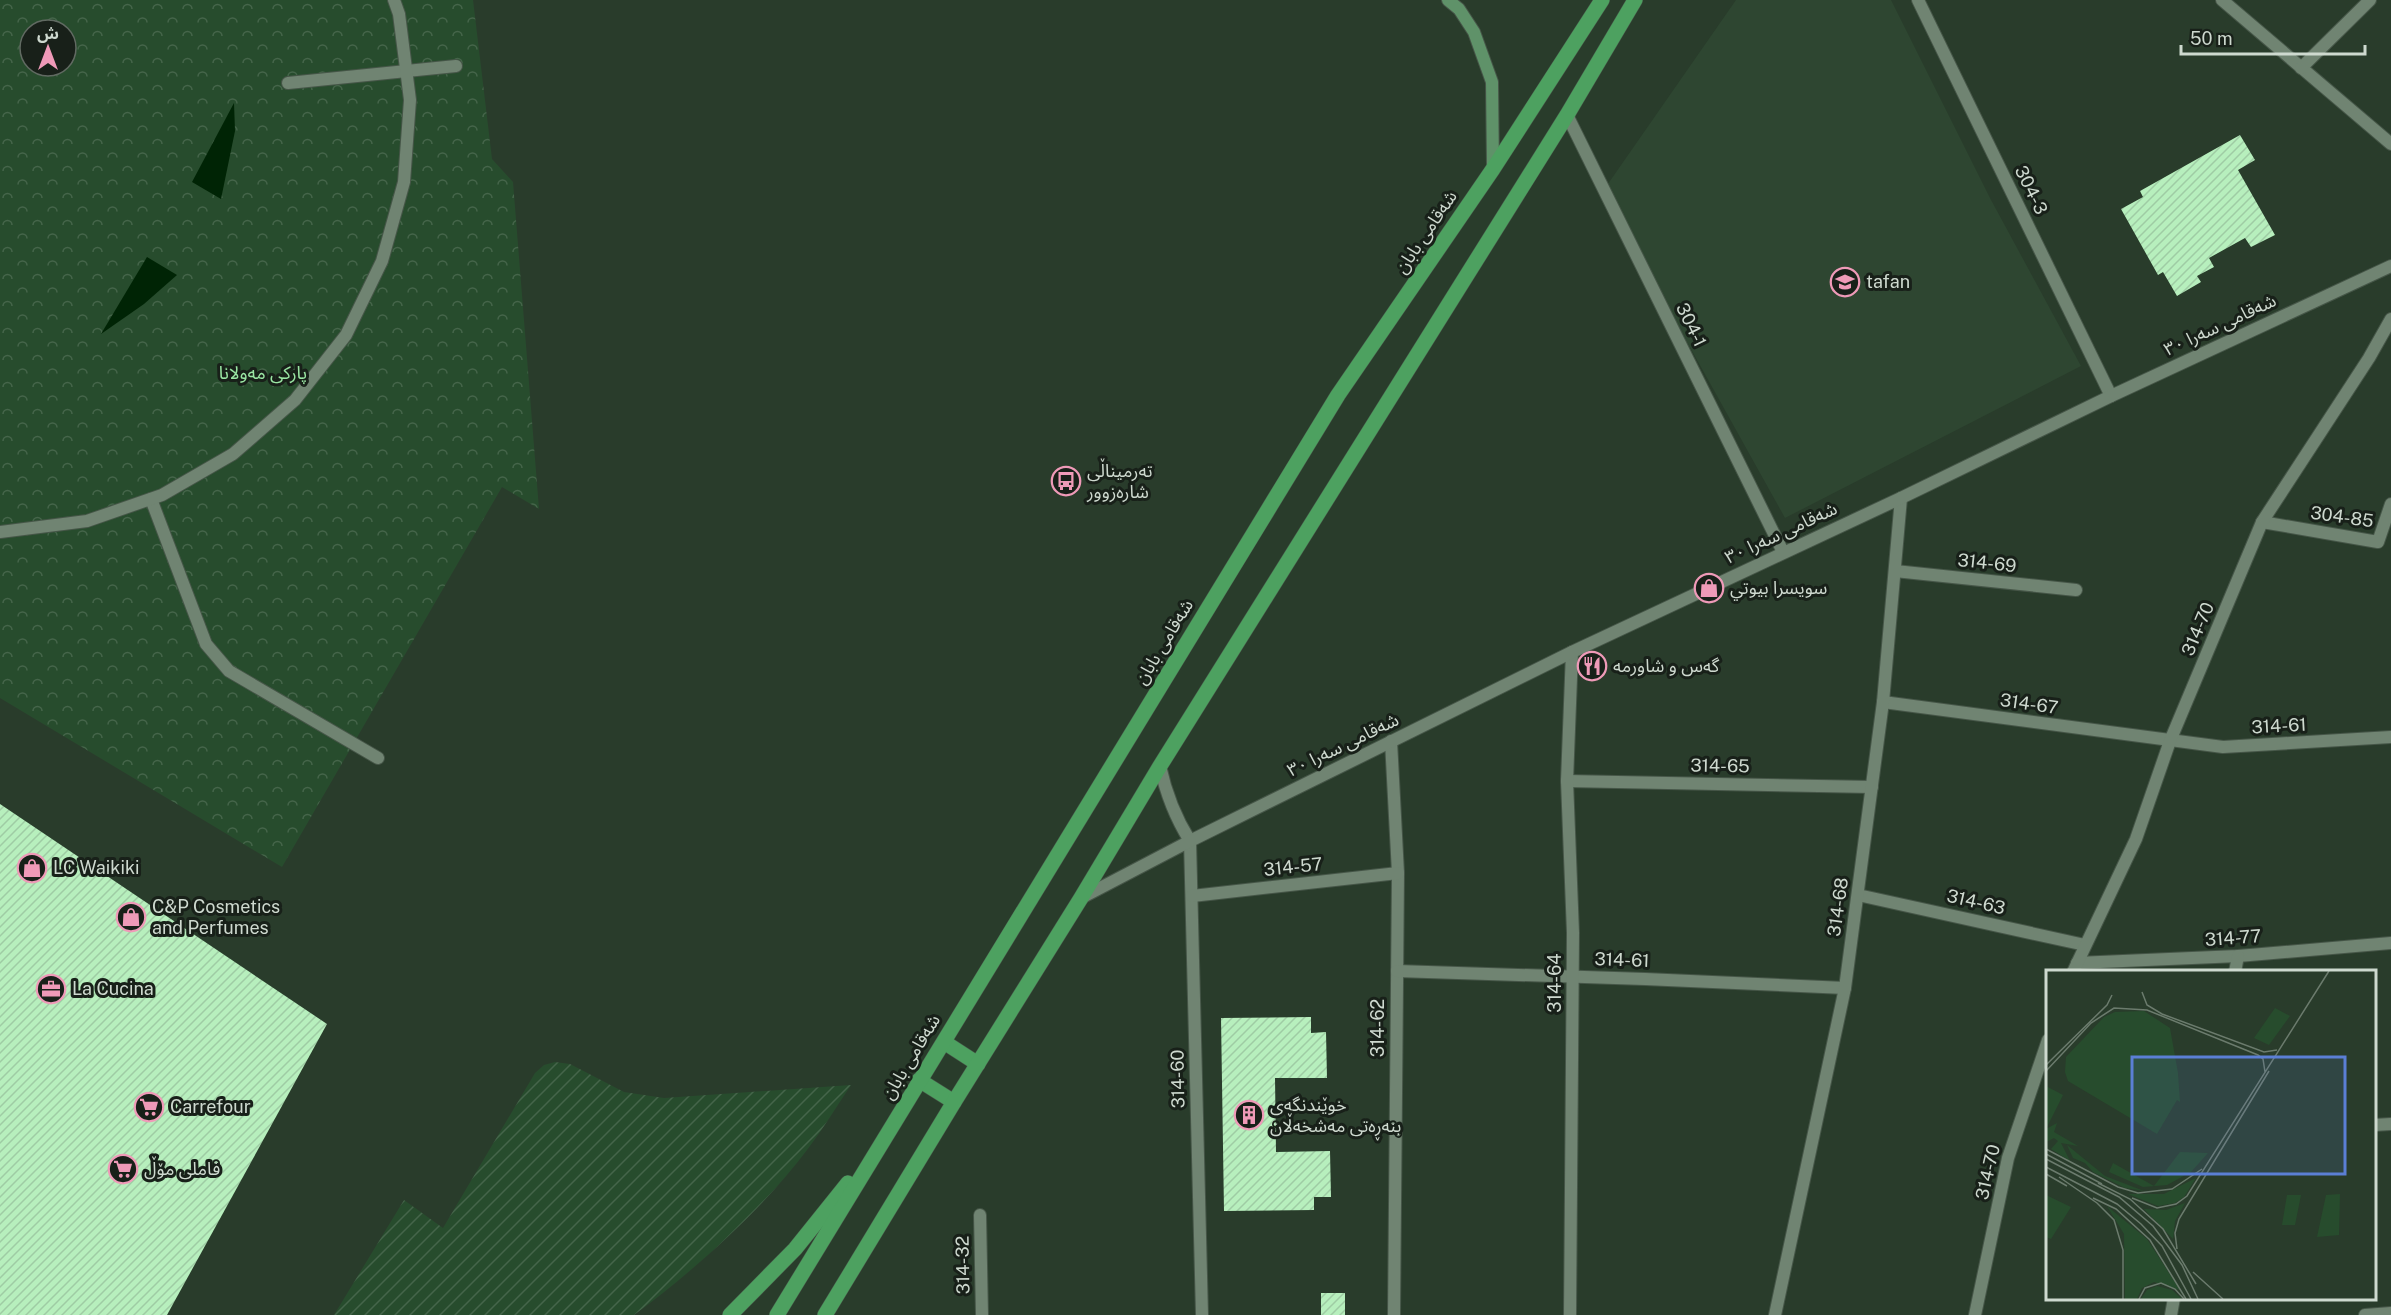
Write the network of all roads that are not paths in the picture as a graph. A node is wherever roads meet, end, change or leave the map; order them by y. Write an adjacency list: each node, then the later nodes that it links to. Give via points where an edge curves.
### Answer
1 (394, 0): 10 (street)
2 (1448, 0): 14 (main road, via 1474,32 1492,82)
3 (1602, 0): 14 (main road, شەقامی بابان)
4 (1635, 0): 12 (main road)
5 (1918, 0): 17 (street, 304-3)
6 (2222, 0): 9 (street)
7 (2370, 0): 9 (street)
8 (456, 66): 10 (street)
9 (2301, 68): 13 (street)
10 (406, 71): 11 (street); 19 (street, via 410,100 404,182 382,261 346,335 295,400 233,454)
11 (288, 83)
12 (1567, 114): 25 (street, 304-1); 34 (main road)
13 (2391, 144)
14 (1492, 169): 50 (main road, شەقامی بابان, via 1338,395)
15 (2391, 266): 17 (street, شەقامی سەرا ٣٠)
16 (2391, 319): 21 (street, 314-70)
17 (2111, 396): 18 (street, شەقامی سەرا ٣٠)
18 (1901, 498): 25 (street, شەقامی سەرا ٣٠); 26 (street, 314-68)
19 (152, 499): 22 (street, via 87,521); 33 (street, via 206,644 215,657 229,671)
20 (2391, 504): 23 (street, 304-85)
21 (2262, 522): 23 (street, 304-85); 32 (street, 314-70)
22 (0, 532)
23 (2378, 542): 24 (street)
24 (2391, 544)
25 (1783, 552): 28 (street, شەقامی سەرا ٣٠)
26 (1895, 571): 27 (street, 314-69); 29 (street, 314-68)
27 (2076, 590)
28 (1572, 652): 31 (street, شەقامی سەرا ٣٠); 35 (street, 314-64)
29 (1883, 702): 32 (street, 314-67); 36 (street, 314-68)
30 (2391, 737): 32 (street, 314-61, via 2223,747)
31 (1391, 741): 37 (street, شەقامی سەرا ٣٠); 38 (street, 314-62)
32 (2170, 741): 43 (street, 314-70, via 2136,839)
33 (378, 758)
34 (1160, 766): 37 (street, via 1165,793); 41 (main road)
35 (1567, 781): 36 (street, 314-65); 48 (street, 314-64)
36 (1872, 787): 39 (street, 314-68)
37 (1190, 841): 40 (street, 314-60); 41 (street, شەقامی سەرا ٣٠)
38 (1398, 873): 40 (street, 314-57); 47 (street, 314-62)
39 (1858, 894): 43 (street, 314-63); 49 (street, 314-68)
40 (1192, 896): 65 (street, 314-60)
41 (1081, 898): 52 (main road)
42 (2391, 943): 44 (street, 314-77)
43 (2085, 945): 45 (street, 314-70)
44 (2238, 956): 45 (street, 314-77); 46 (street)
45 (2075, 968)
46 (2235, 970)
47 (1397, 971): 48 (street, 314-61); 66 (street, 314-62)
48 (1573, 976): 49 (street, 314-61); 67 (street, 314-64)
49 (1845, 988): 68 (street, 314-68)
50 (944, 1042): 52 (main road); 53 (main road, شەقامی بابان)
51 (2046, 1046): 69 (street, 314-70, via 2008,1158)
52 (978, 1064): 54 (main road)
53 (919, 1080): 54 (main road); 57 (main road, شەقامی بابان)
54 (954, 1102): 63 (main road)
55 (2391, 1124): 56 (street)
56 (2376, 1125)
57 (886, 1137): 61 (main road, via 795,1249); 62 (main road, شەقامی بابان)
58 (980, 1215): 64 (street, 314-32)
59 (2174, 1300): 70 (street)
60 (2391, 1313): 71 (street)
61 (729, 1315)
62 (777, 1315)
63 (825, 1315)
64 (982, 1315)
65 (1202, 1315)
66 (1394, 1315)
67 (1570, 1315)
68 (1775, 1315)
69 (1975, 1315)
70 (2171, 1315)
71 (2365, 1315)

